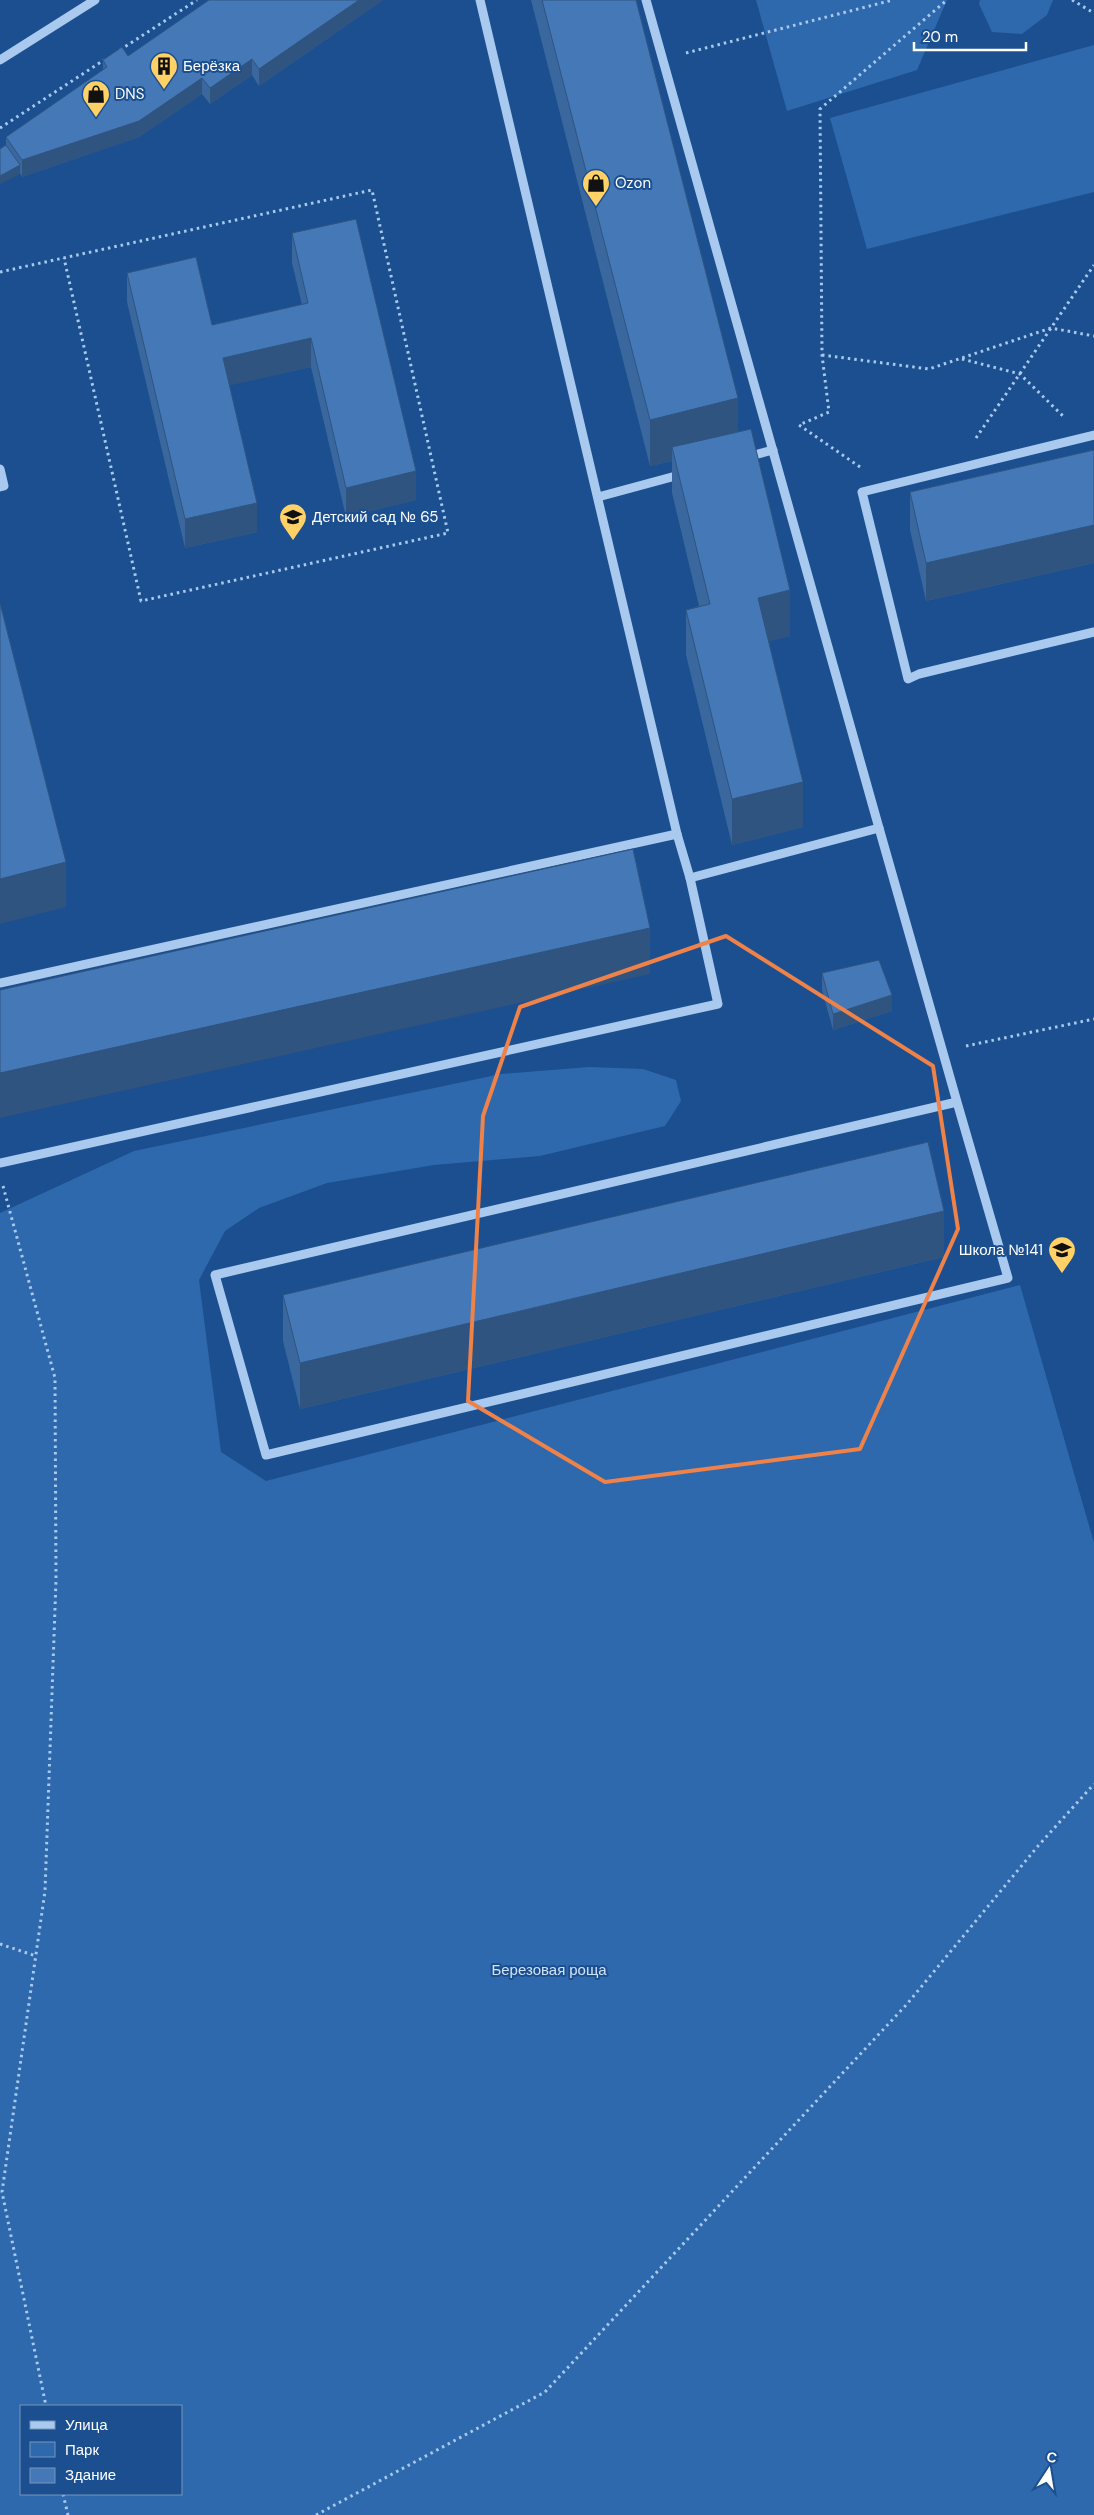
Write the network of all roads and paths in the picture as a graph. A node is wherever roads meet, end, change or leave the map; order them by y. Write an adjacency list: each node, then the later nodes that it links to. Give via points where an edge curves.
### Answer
1 (95, 0): 12 (lane)
2 (197, 0): 9 (path)
3 (480, 0): 30 (lane)
4 (646, 0): 11 (lane)
5 (893, 0): 11 (path)
6 (947, 0): 19 (path, via 820,108)
7 (1072, 0): 8 (path)
8 (1094, 13)
9 (115, 53)
10 (107, 58): 13 (path)
11 (663, 58): 23 (lane)
12 (0, 60)
13 (0, 128)
14 (64, 258): 14 (path, via 372,190 448,533 141,601); 16 (path)
15 (1094, 265): 17 (path)
16 (0, 272)
17 (1051, 328): 18 (path); 20 (path); 21 (path)
18 (1094, 336)
19 (822, 355): 20 (path, via 929,370); 28 (path, via 829,412 799,425)
20 (962, 358): 21 (path)
21 (1020, 374): 22 (path); 26 (path)
22 (1090, 436): 26 (lane)
23 (773, 450): 24 (lane); 32 (lane)
24 (736, 460)
25 (0, 469): 29 (lane, via 4,486)
26 (955, 469): 28 (lane)
27 (690, 472): 30 (lane)
28 (887, 485): 31 (lane, via 862,492 908,679)
29 (0, 487)
30 (598, 497): 33 (lane)
31 (1094, 632)
32 (879, 828): 34 (lane); 38 (lane)
33 (677, 834): 34 (lane); 35 (lane)
34 (690, 878): 39 (lane, via 718,1004)
35 (0, 983)
36 (1094, 1019): 37 (path)
37 (990, 1040)
38 (957, 1102): 38 (lane, via 215,1275 266,1455 1008,1278)
39 (0, 1163)
40 (2, 1184): 43 (path, via 55,1378 56,1580 45,1891)
41 (1094, 1784): 47 (path, via 1038,1846 907,2004 545,2392)
42 (0, 1944): 43 (path)
43 (36, 1956): 44 (path, via 2,2192)
44 (46, 2405)
45 (63, 2495): 46 (path)
46 (68, 2515)
47 (316, 2515)

